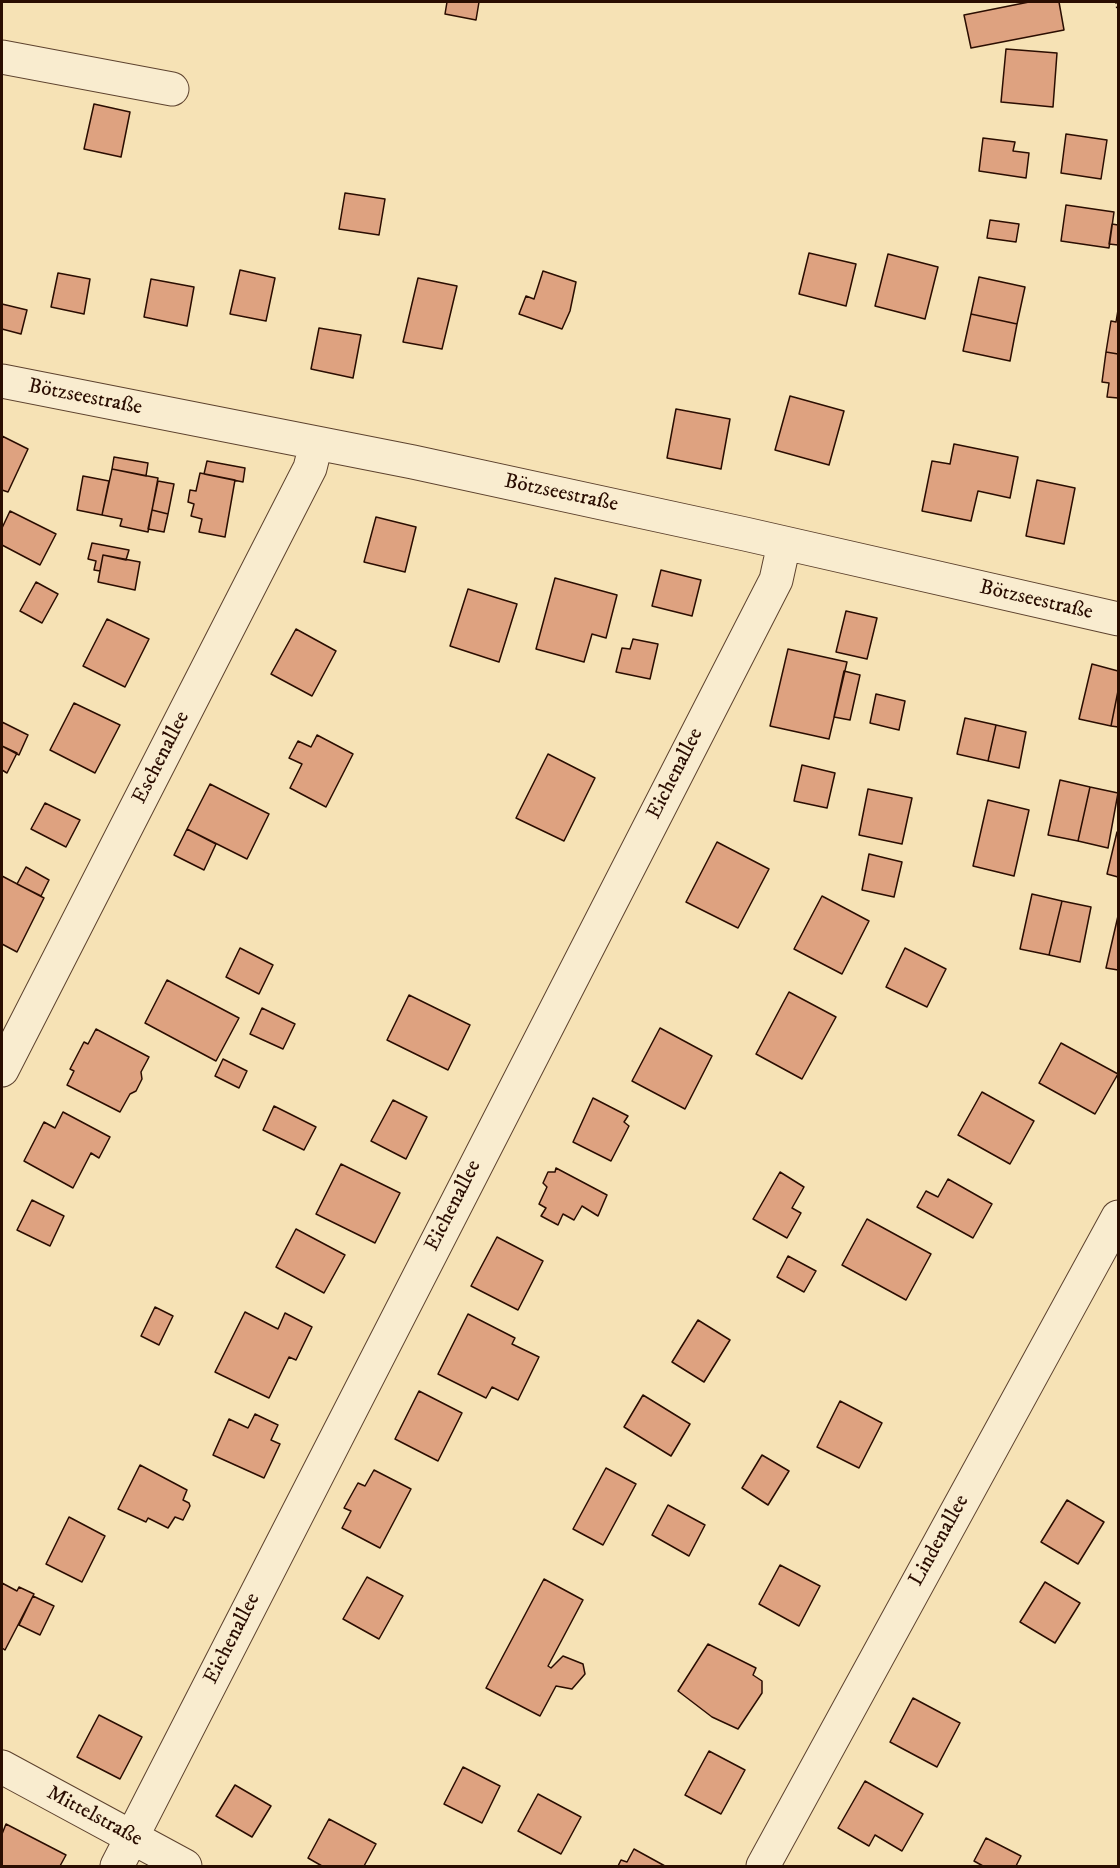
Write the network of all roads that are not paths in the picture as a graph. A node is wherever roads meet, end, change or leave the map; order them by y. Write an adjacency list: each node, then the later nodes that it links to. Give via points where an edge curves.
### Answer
1 (2, 57): 2 (street)
2 (172, 89)
3 (2, 381): 4 (street, Bötzseestraße)
4 (316, 444): 5 (street, Bötzseestraße); 7 (street, Eschenallee, via 310,468)
5 (784, 544): 6 (street, Bötzseestraße); 10 (street, Eichenallee, via 771,590)
6 (1119, 620)
7 (2, 1070)
8 (1119, 1217): 13 (street, Lindenallee)
9 (2, 1767): 10 (street, Mittelstraße)
10 (132, 1837): 11 (street, Eichenallee); 12 (street, Mittelstraße)
11 (117, 1866)
12 (185, 1866)
13 (763, 1866)

